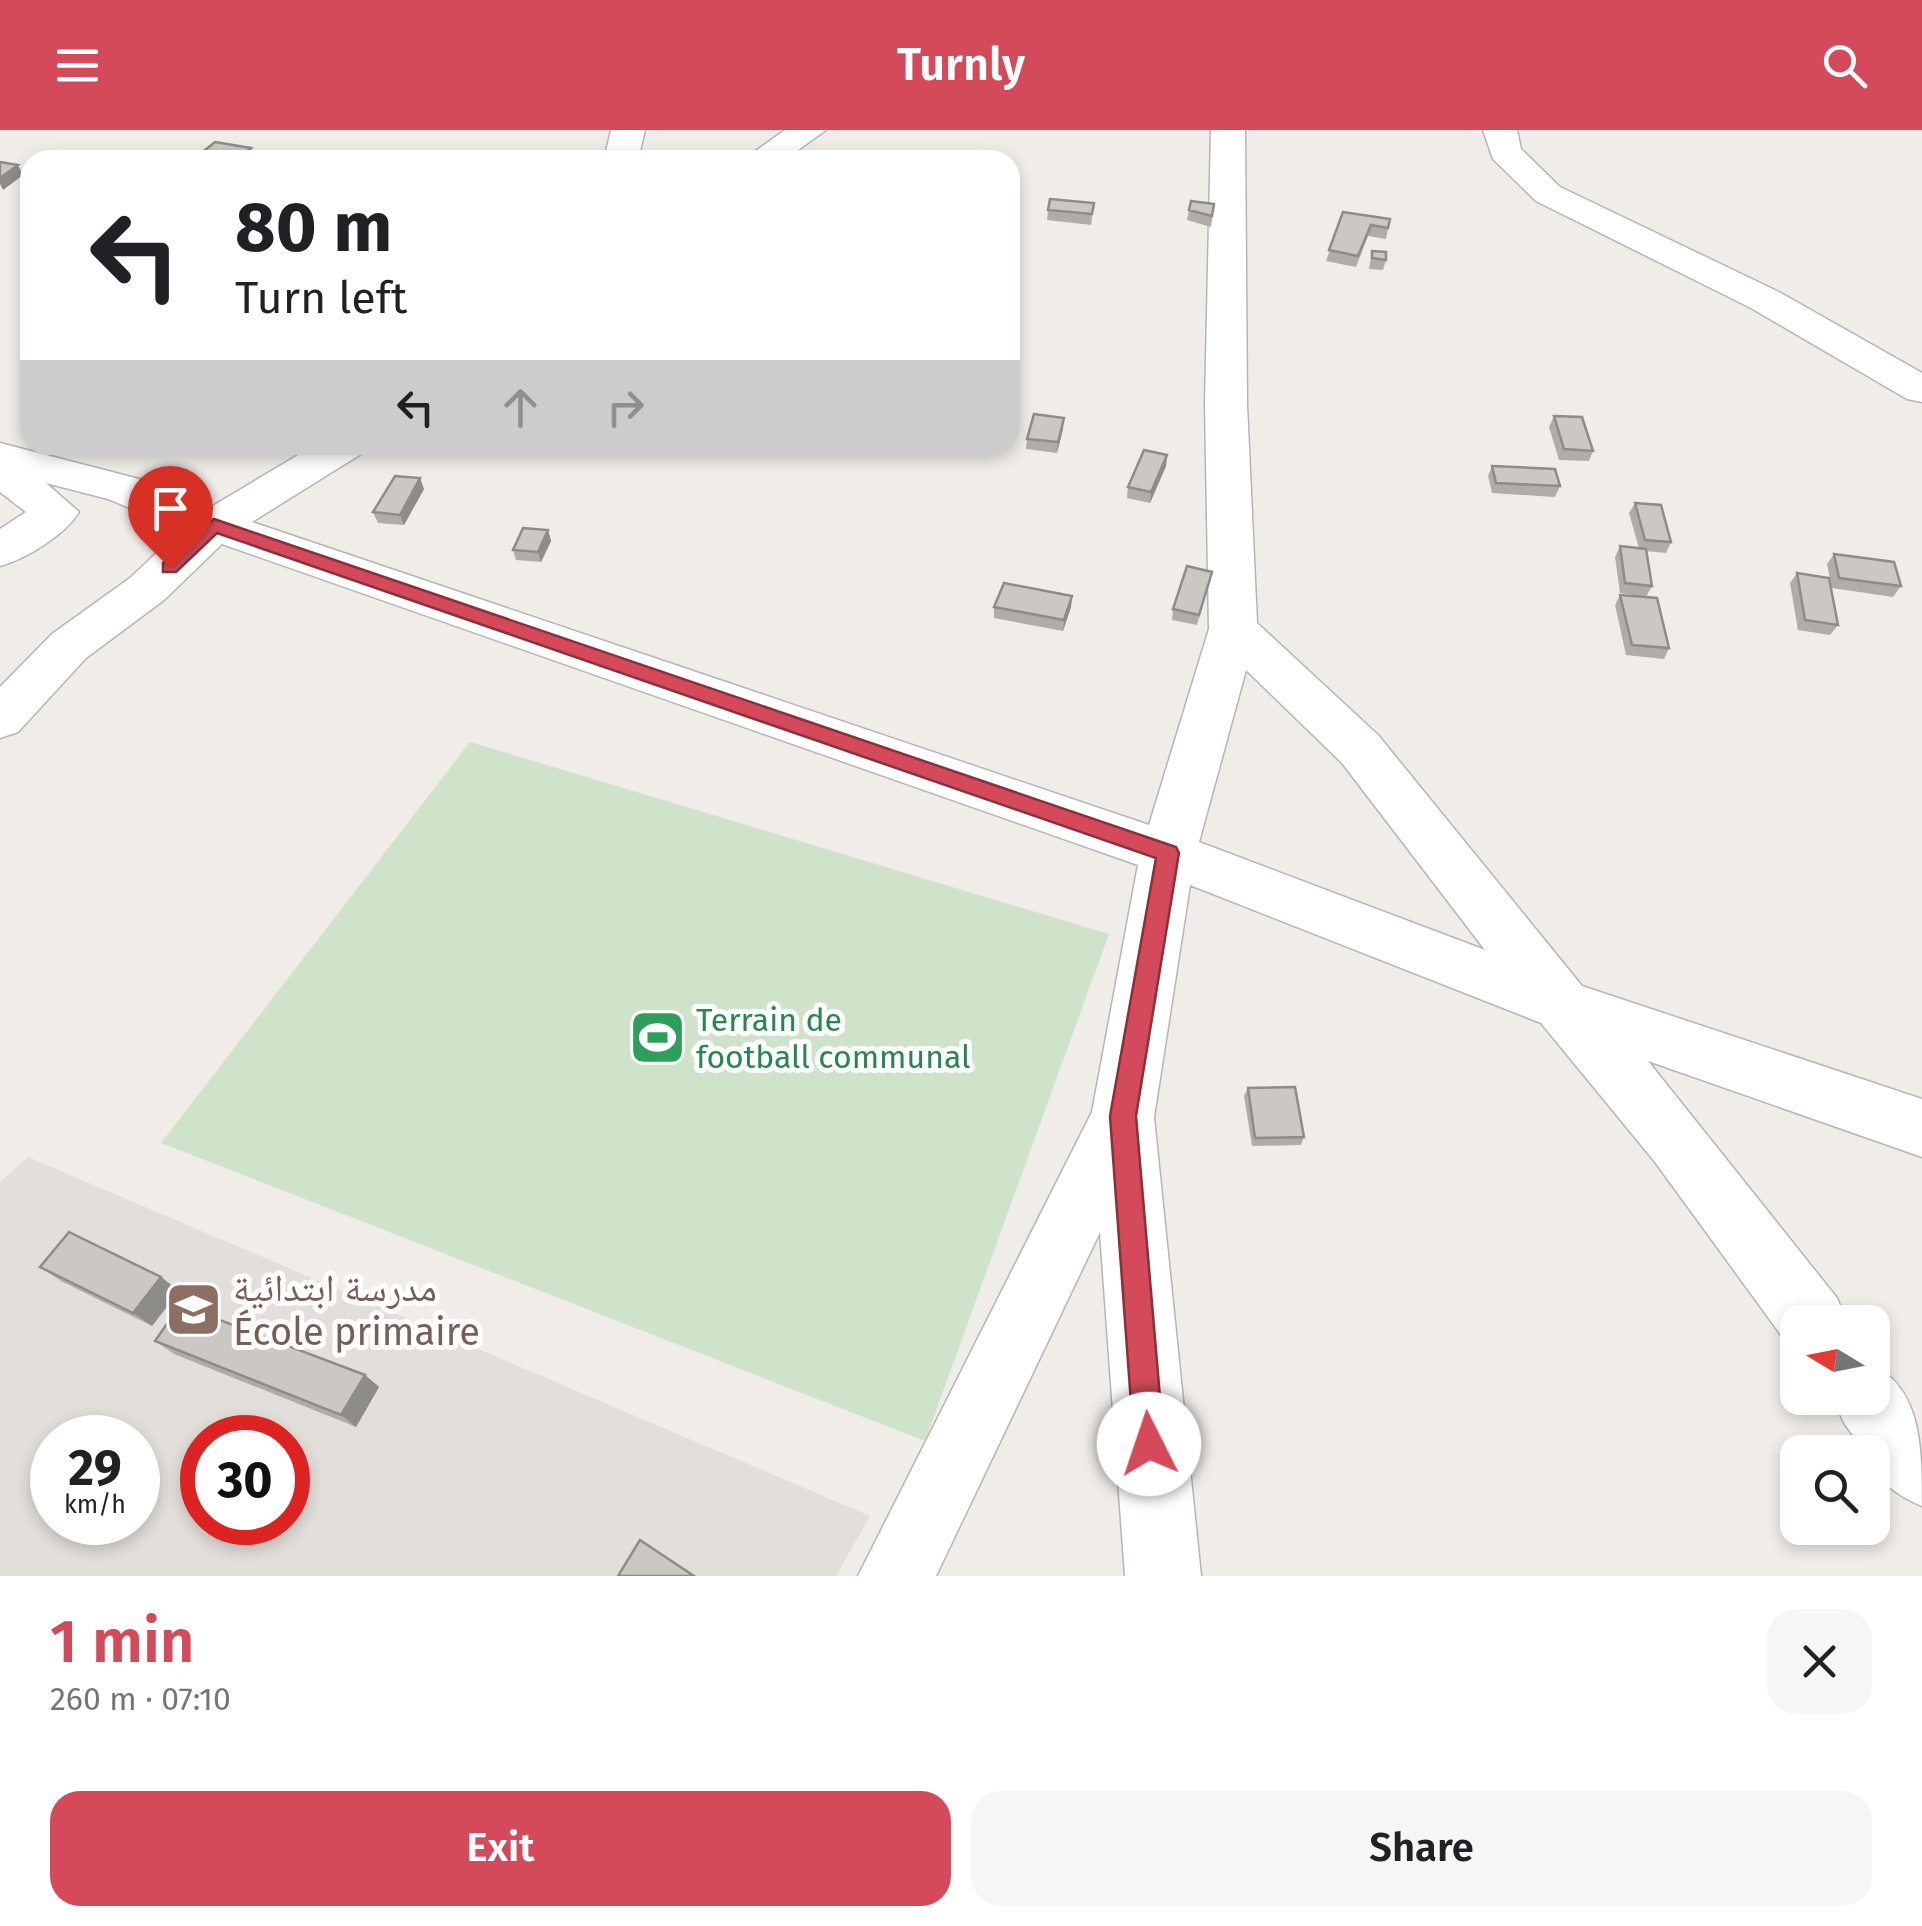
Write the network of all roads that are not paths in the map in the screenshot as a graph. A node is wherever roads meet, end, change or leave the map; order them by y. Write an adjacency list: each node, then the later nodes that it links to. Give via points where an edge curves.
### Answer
1 (809, 130): 4 (street)
2 (1228, 130): 13 (street)
3 (1500, 130): 5 (street, via 1505,152 1548,194 1765,300)
4 (776, 150)
5 (1922, 390)
6 (330, 455): 11 (street)
7 (0, 458): 9 (street)
8 (0, 471): 10 (street)
9 (124, 489): 10 (street); 11 (street)
10 (58, 512): 12 (street)
11 (214, 526): 14 (street, via 148,589 69,646); 15 (street)
12 (0, 551)
13 (1233, 628): 15 (street); 16 (street, via 1360,749)
14 (0, 719)
15 (1168, 853): 16 (street); 17 (street)
16 (1562, 1005): 18 (street); 19 (street, via 1677,1141)
17 (1123, 1116): 22 (street); 23 (street)
18 (1922, 1128)
19 (1800, 1305)
20 (1882, 1415): 21 (street)
21 (1922, 1468)
22 (896, 1576)
23 (1162, 1576)

